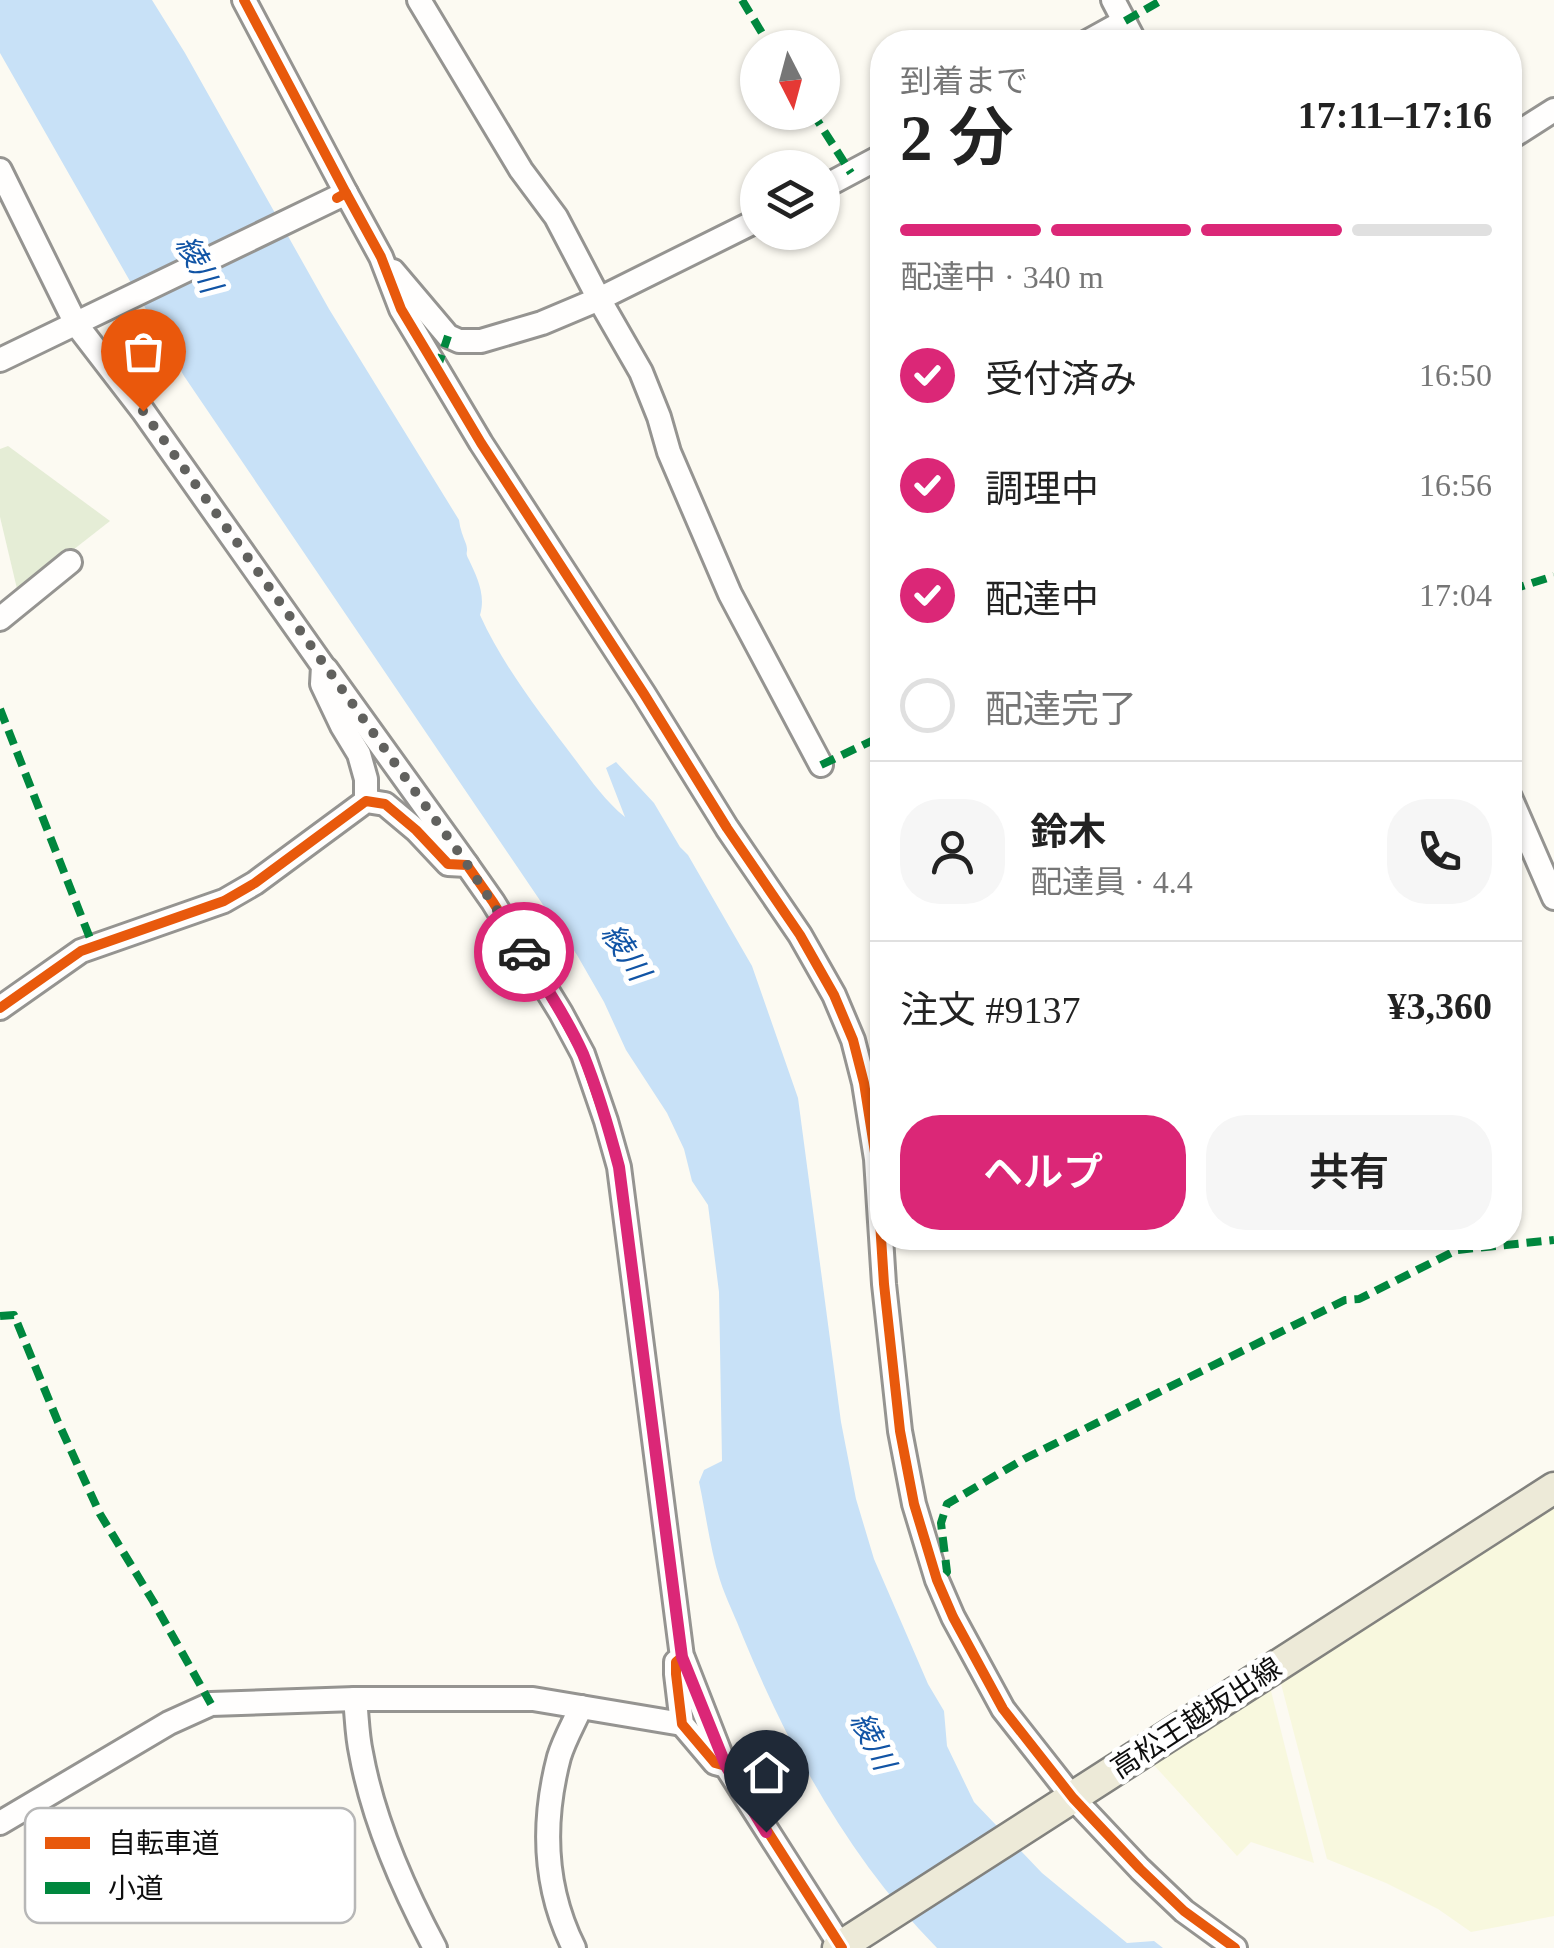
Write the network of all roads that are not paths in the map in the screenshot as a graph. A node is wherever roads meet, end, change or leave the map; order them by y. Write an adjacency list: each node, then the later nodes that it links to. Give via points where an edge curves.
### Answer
1 (244, 0): 10 (street)
2 (419, 0): 13 (street, via 556,216)
3 (1113, 0): 4 (street)
4 (1129, 30)
5 (1554, 110): 6 (street)
6 (1522, 130)
7 (870, 162): 9 (street)
8 (0, 170): 14 (street)
9 (840, 178)
10 (342, 195): 12 (street); 14 (street)
11 (740, 229): 13 (street)
12 (382, 258): 13 (street, via 458,341 481,342); 25 (street, via 401,309 481,443 834,996 853,1040)
13 (598, 299): 19 (street, via 641,372 730,594)
14 (82, 321): 15 (street); 18 (street)
15 (0, 360)
16 (70, 562): 17 (street)
17 (0, 618)
18 (323, 666): 20 (street, via 322,684 359,754); 22 (street)
19 (821, 765)
20 (366, 801): 22 (street, via 385,804 448,864); 24 (street, via 224,901 81,950)
21 (1522, 825): 23 (street)
22 (467, 864): 28 (street, via 582,1054 619,1167)
23 (1554, 898)
24 (0, 1008)
25 (870, 1120)
26 (882, 1250): 33 (street, via 900,1431 937,1580 976,1662)
27 (1554, 1488): 33 (main road, 高松王越坂出線)
28 (682, 1657): 31 (street, via 676,1674); 32 (street)
29 (355, 1699): 30 (street, via 533,1699); 35 (street, via 210,1704); 38 (street, via 360,1754 378,1817)
30 (581, 1707): 31 (street); 39 (street, via 560,1755 548,1857 562,1926)
31 (682, 1724): 32 (street)
32 (726, 1766): 37 (street)
33 (1064, 1804): 37 (main road, 高松王越坂出線); 40 (street)
34 (25, 1808): 36 (street)
35 (25, 1808)
36 (0, 1823)
37 (844, 1945)
38 (435, 1948)
39 (574, 1948)
40 (1235, 1948)

